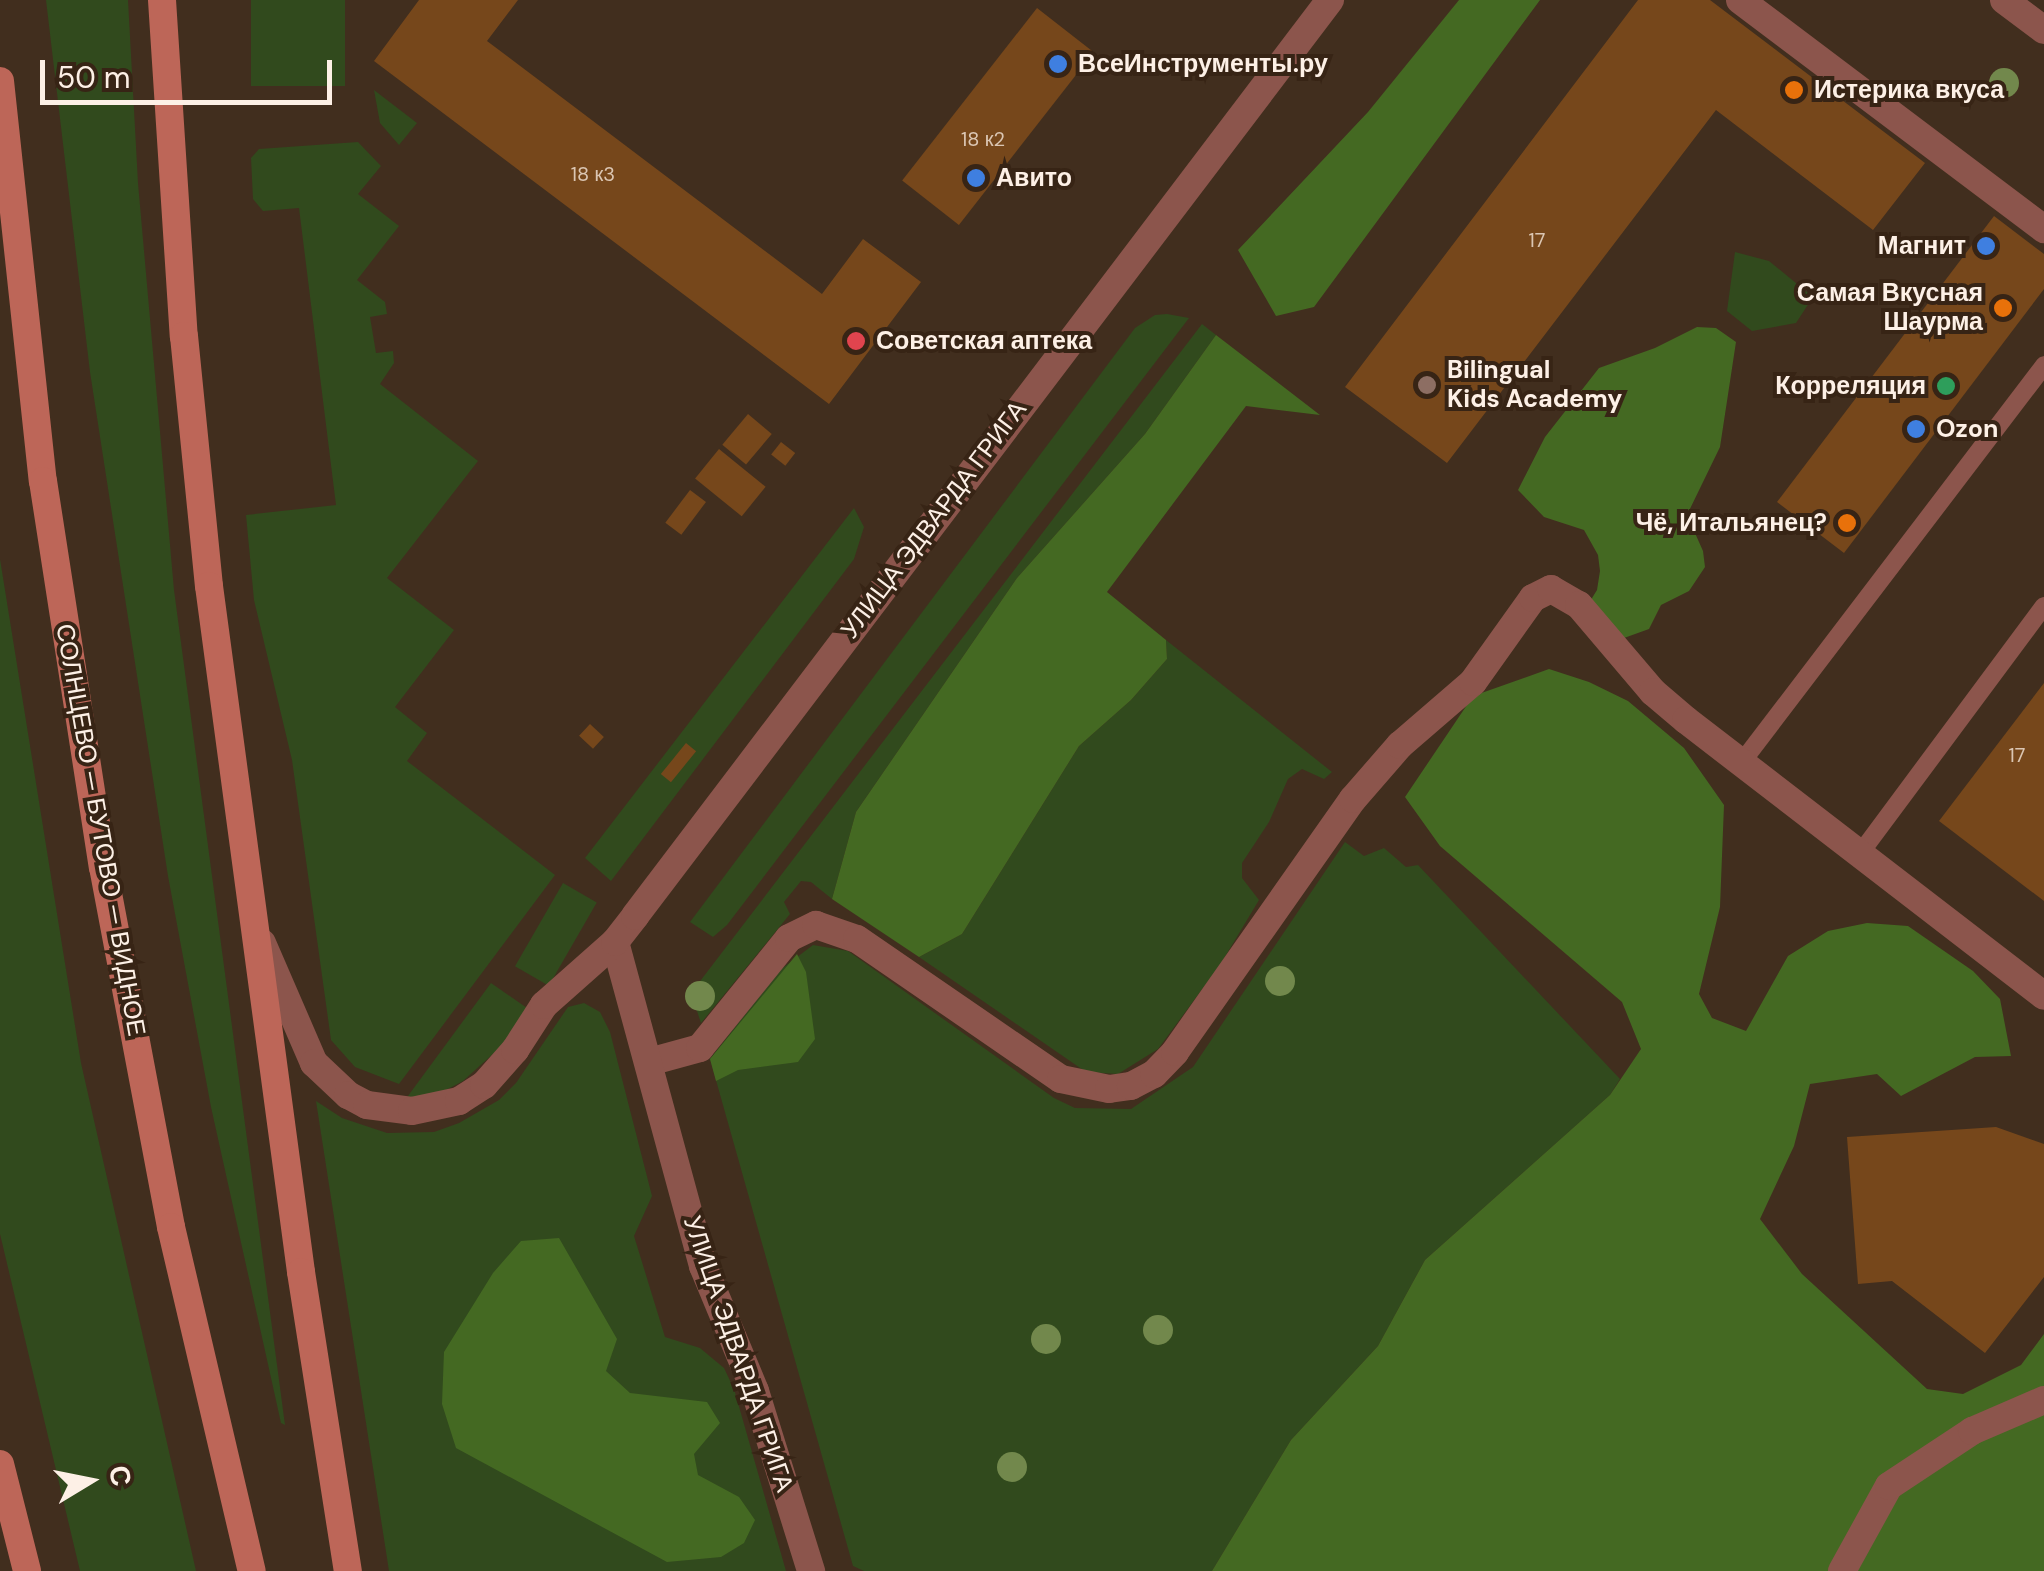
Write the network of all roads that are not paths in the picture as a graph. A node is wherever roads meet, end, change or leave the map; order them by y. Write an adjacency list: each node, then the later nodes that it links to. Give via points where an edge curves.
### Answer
1 (162, 0): 12 (main road, via 184,336)
2 (1330, 0): 13 (street, УЛИЦА ЭДВАРДА ГРИГА)
3 (1740, 0): 7 (street)
4 (2004, 0): 5 (street)
5 (2044, 30)
6 (0, 81): 19 (main road, СОЛНЦЕВО — БУТОВО — ВИДНОЕ, via 43,480 103,867 171,1227)
7 (2044, 230)
8 (2044, 365): 10 (lane)
9 (2044, 606): 11 (lane)
10 (1742, 762): 11 (street); 15 (street, via 1653,692 1579,605 1563,592 1542,592 1474,682 1400,745 1344,810 1154,1074 1108,1089 1061,1078 857,939 816,925 789,938 700,1048)
11 (1859, 855): 14 (street)
12 (253, 919): 13 (street, via 314,1063 348,1096 392,1110 435,1108 484,1085 544,1005); 20 (main road)
13 (615, 942): 15 (street, УЛИЦА ЭДВАРДА ГРИГА)
14 (2044, 996)
15 (650, 1070): 21 (street, УЛИЦА ЭДВАРДА ГРИГА, via 703,1266 756,1391)
16 (2044, 1400): 22 (street, via 1972,1430 1889,1486)
17 (0, 1464): 18 (main road)
18 (27, 1571)
19 (252, 1571)
20 (348, 1571)
21 (810, 1571)
22 (1842, 1571)

